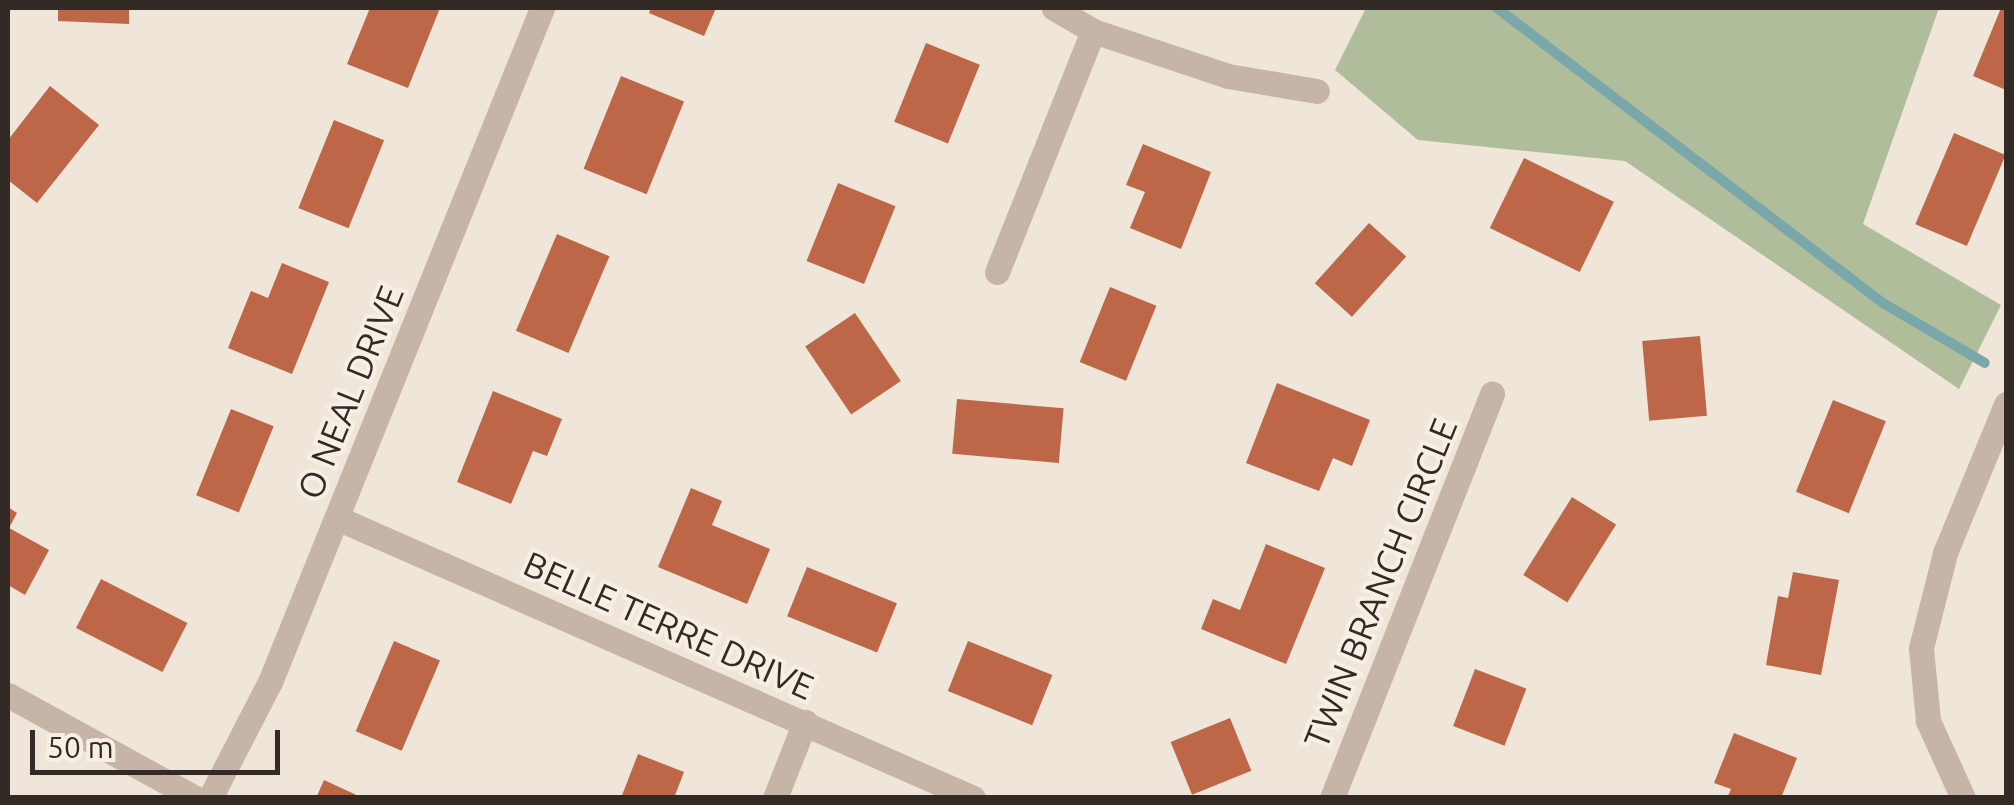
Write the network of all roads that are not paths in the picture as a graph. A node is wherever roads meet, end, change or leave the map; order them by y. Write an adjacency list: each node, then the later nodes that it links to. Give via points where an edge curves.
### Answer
1 (542, 8): 8 (street, O NEAL DRIVE)
2 (1054, 8): 3 (street)
3 (1093, 30): 4 (street, via 1228,76); 5 (street)
4 (1318, 91)
5 (996, 272)
6 (1492, 394): 15 (street, TWIN BRANCH CIRCLE)
7 (2006, 404): 16 (street, via 1945,553 1921,648 1928,721)
8 (337, 518): 10 (street, BELLE TERRE DRIVE); 12 (street, O NEAL DRIVE, via 270,682)
9 (8, 694): 11 (street)
10 (805, 722): 13 (street); 14 (street, BELLE TERRE DRIVE)
11 (195, 798)
12 (210, 798)
13 (775, 798)
14 (973, 798)
15 (1332, 798)
16 (1963, 798)

